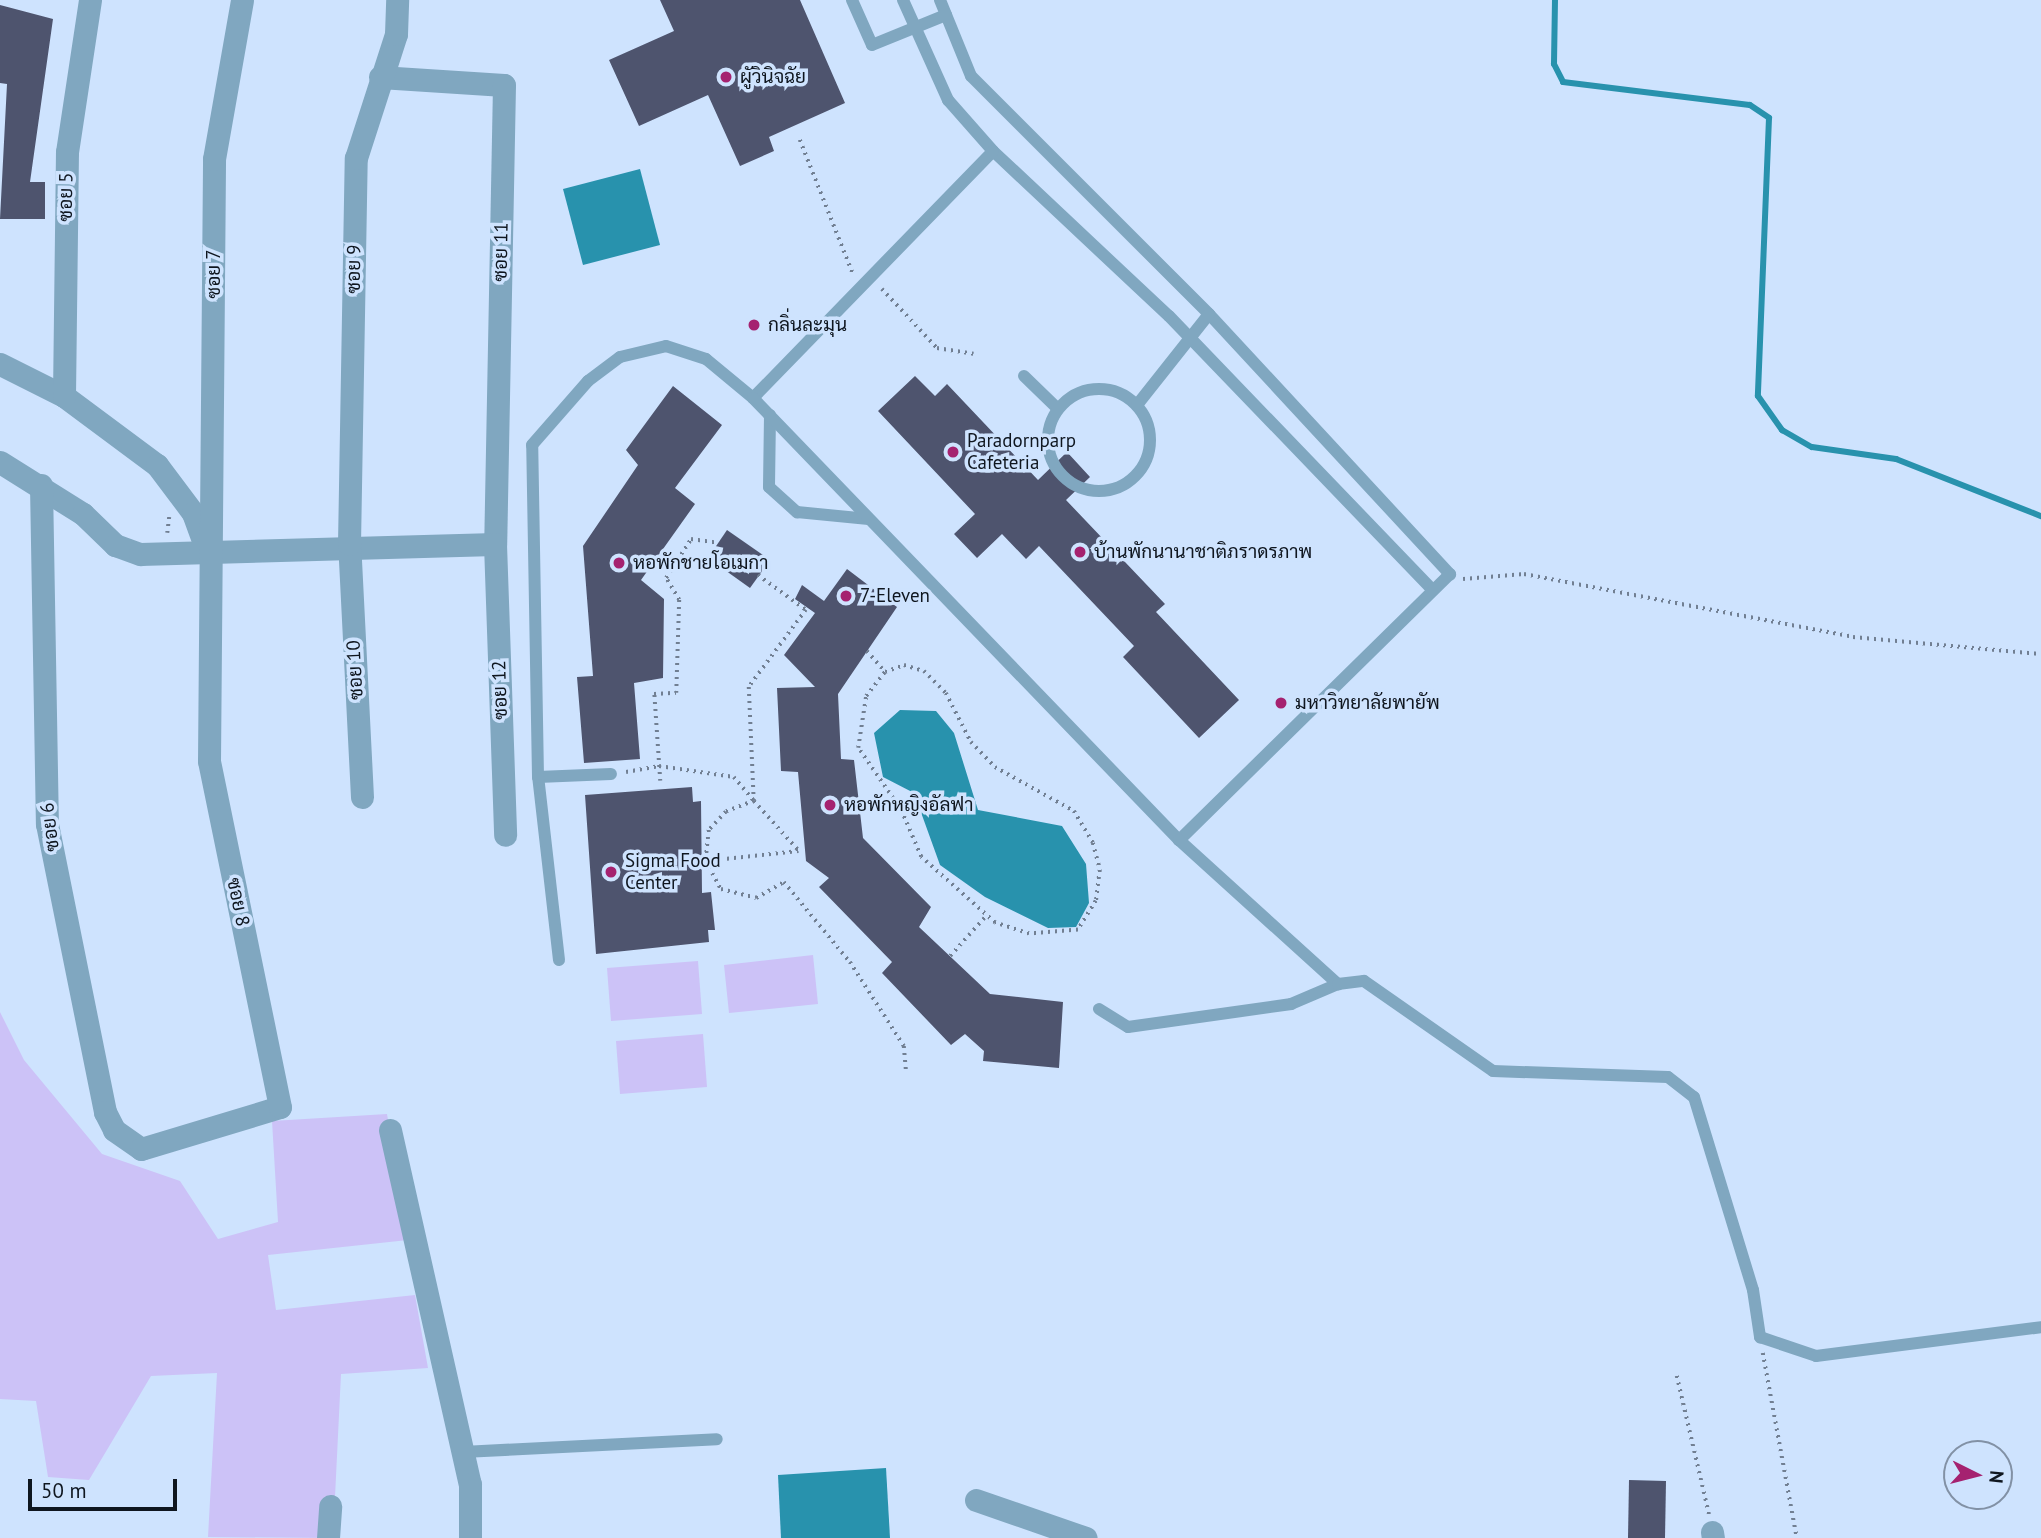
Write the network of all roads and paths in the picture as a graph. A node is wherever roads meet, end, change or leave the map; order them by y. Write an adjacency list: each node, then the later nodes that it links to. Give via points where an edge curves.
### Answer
1 (90, 0): 18 (street, ซอย 5, via 67,152)
2 (242, 0): 31 (street, ซอย 7, via 214,159 213,475)
3 (397, 0): 9 (street, ซอย 9, via 396,34)
4 (852, 0): 8 (lane, via 872,45)
5 (903, 0): 8 (lane)
6 (940, 0): 7 (lane)
7 (946, 15): 8 (lane); 13 (lane, via 971,76)
8 (915, 31): 11 (lane, via 948,100)
9 (380, 77): 29 (street, ซอย 9, via 356,158); 30 (street, ซอย 11, via 504,85)
10 (800, 140): 12 (path, via 850,272)
11 (993, 151): 12 (lane); 14 (lane)
12 (867, 281): 15 (path, via 937,348); 19 (lane)
13 (1209, 314): 14 (lane); 32 (lane)
14 (1189, 336): 20 (lane); 34 (lane)
15 (974, 354)
16 (0, 364): 18 (street)
17 (1024, 376): 21 (lane)
18 (64, 396): 31 (street, via 157,465 193,513)
19 (753, 398): 22 (lane); 40 (lane, via 706,359 666,346 620,357 598,373 532,445)
20 (1137, 405): 21 (lane, via 1096,388); 21 (lane, via 1150,438 1148,455 1127,483 1093,491 1076,486 1052,460 1049,434)
21 (1058, 410)
22 (769, 415): 26 (lane); 26 (lane, via 769,487 797,512)
23 (0, 462): 24 (street)
24 (41, 485): 31 (street, via 116,545 140,554); 54 (street, ซอย 6, via 47,824 105,1112 114,1130)
25 (166, 507): 27 (path, via 171,524)
26 (869, 519): 45 (lane)
27 (156, 540)
28 (718, 543): 38 (path, via 691,539 666,578 679,600 676,693 654,694)
29 (349, 544): 30 (street); 31 (street); 42 (street, ซอย 10)
30 (495, 544): 44 (street, ซอย 12)
31 (206, 549): 54 (street, ซอย 8, via 209,761 280,1107)
32 (1450, 574): 34 (lane); 36 (path, via 1465,580 1488,573 1524,574 1853,637)
33 (758, 575): 43 (path, via 806,610 749,687)
34 (1432, 589): 45 (lane)
35 (867, 651): 37 (path)
36 (2041, 654)
37 (885, 671): 47 (path, via 866,696 858,748 901,810 921,857); 47 (path, via 904,665 924,671 995,767 1074,811 1093,843 1100,870 1096,901 1078,930 1029,934)
38 (659, 766): 39 (path); 41 (path); 43 (path, via 734,777)
39 (611, 774): 40 (lane)
40 (538, 777): 49 (lane)
41 (660, 781)
42 (362, 797)
43 (754, 801): 46 (path, via 726,812 709,830); 46 (path, via 799,851)
44 (505, 835)
45 (1179, 840): 50 (lane)
46 (706, 861): 52 (path, via 721,889 756,898 784,883 850,962 904,1046)
47 (985, 917): 48 (path)
48 (950, 956)
49 (559, 960)
50 (1338, 984): 51 (lane, via 1291,1004 1128,1027); 56 (lane, via 1364,981 1390,995 1493,1071 1648,1074 1668,1077 1694,1097 1753,1290)
51 (1099, 1009)
52 (906, 1070)
53 (390, 1130): 59 (street)
54 (141, 1149)
55 (2041, 1327): 56 (lane, via 1816,1356)
56 (1760, 1337): 66 (path)
57 (1677, 1376): 62 (path)
58 (717, 1439): 59 (lane)
59 (463, 1452): 64 (street)
60 (976, 1500): 65 (street)
61 (330, 1506): 63 (street)
62 (1713, 1535)
63 (328, 1538)
64 (470, 1538)
65 (1086, 1538)
66 (1797, 1538)

